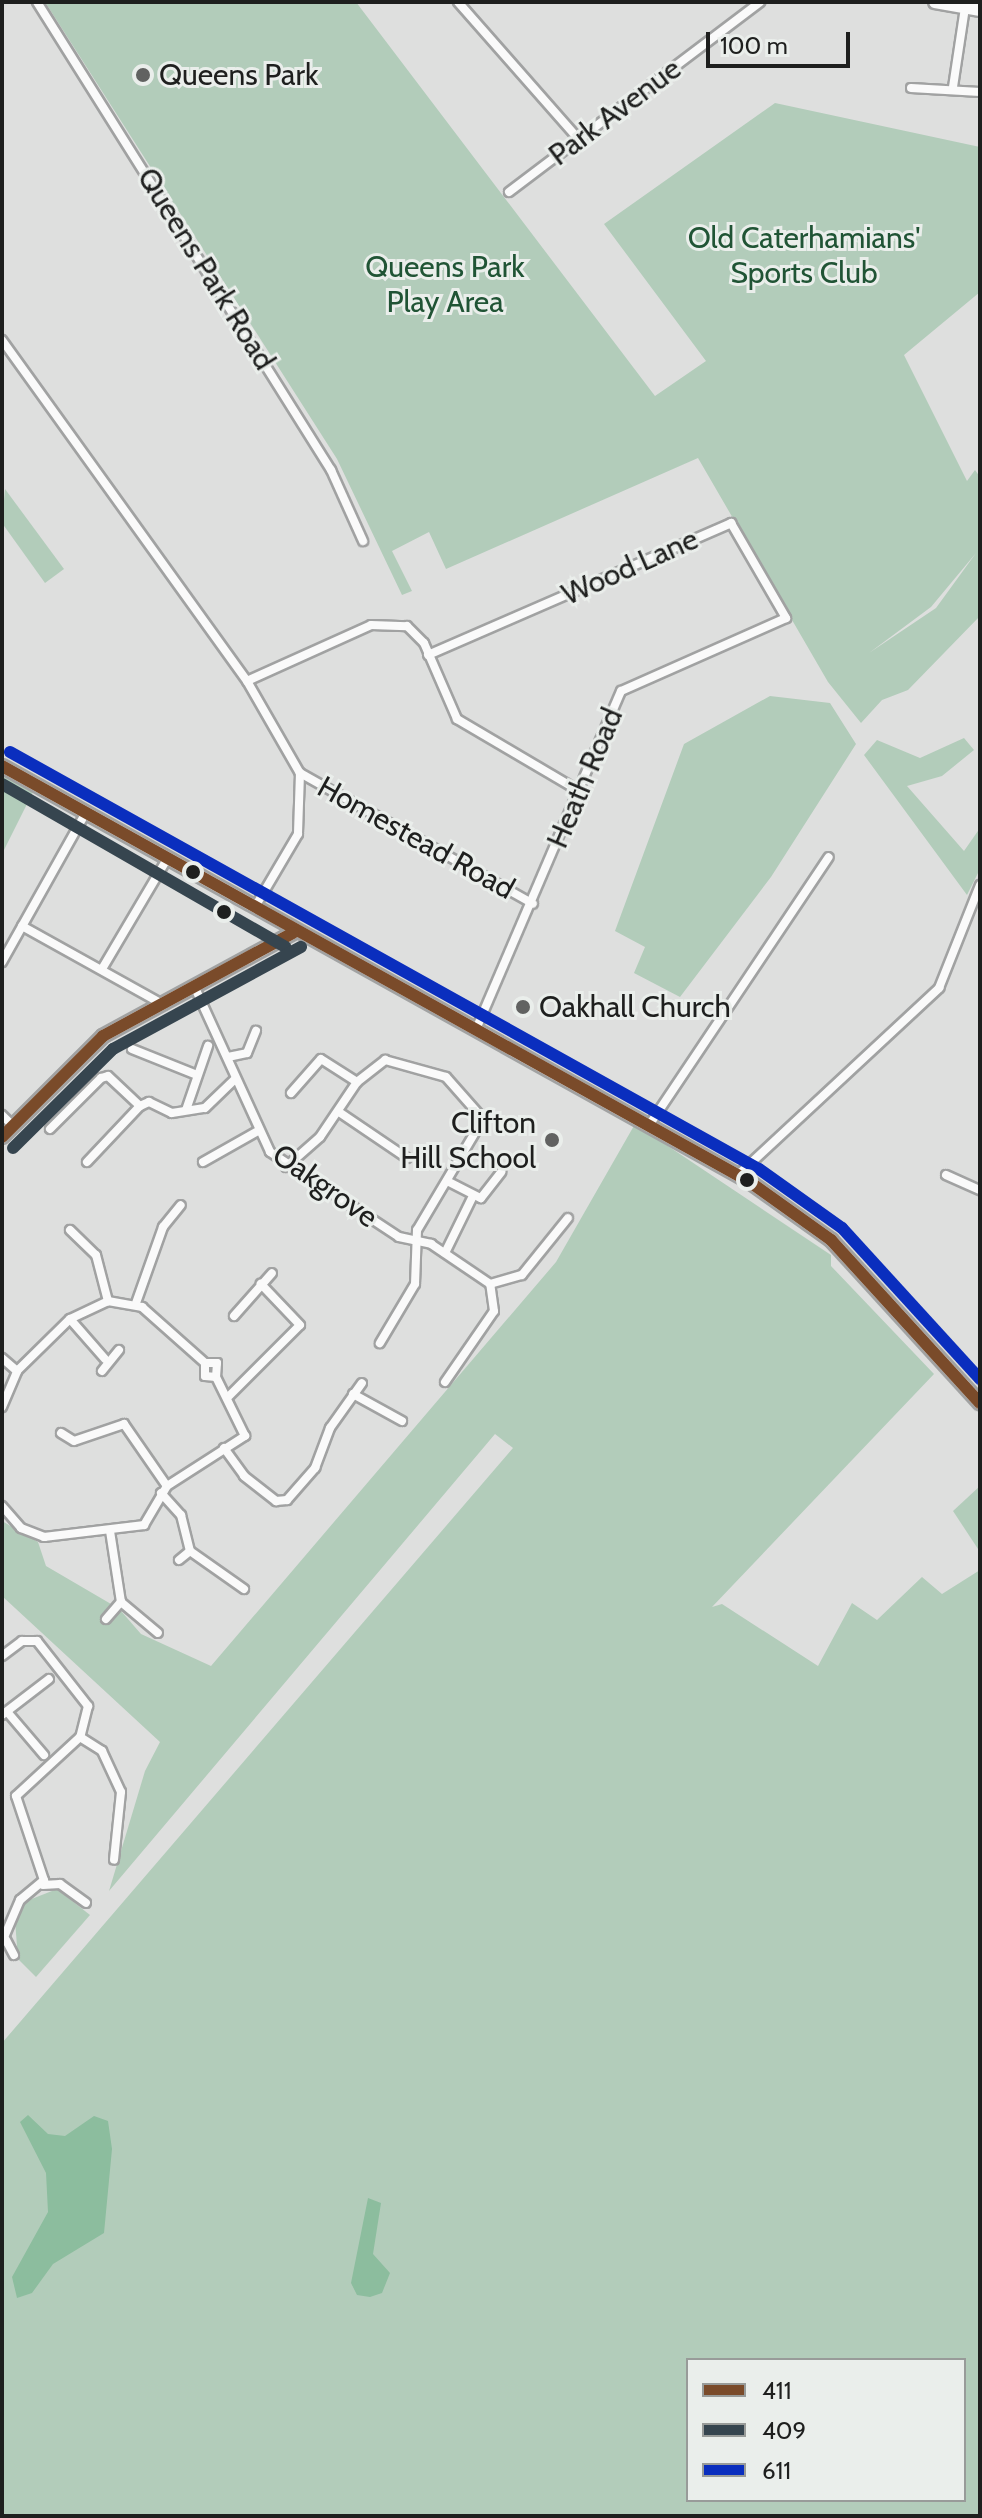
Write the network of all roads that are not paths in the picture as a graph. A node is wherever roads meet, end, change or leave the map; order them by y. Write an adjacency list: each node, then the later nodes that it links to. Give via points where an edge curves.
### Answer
1 (37, 2): 13 (street, Queens Park Road, via 331,470)
2 (458, 2): 10 (street)
3 (760, 2): 10 (street, Park Avenue)
4 (935, 2): 5 (main road)
5 (965, 8): 6 (main road); 7 (street)
6 (980, 10)
7 (953, 87): 8 (street); 9 (street)
8 (911, 88)
9 (980, 92)
10 (575, 135): 11 (street, Park Avenue)
11 (509, 192)
12 (2, 340): 16 (street)
13 (363, 541)
14 (786, 618): 15 (street, Wood Lane, via 731,523); 19 (street, Heath Road, via 621,691)
15 (428, 655): 16 (street, via 415,631 382,623); 19 (street, via 457,719)
16 (247, 681): 18 (street)
17 (2, 766): 20 (main road)
18 (300, 773): 24 (street, Homestead Road); 25 (street, via 298,834)
19 (579, 791): 24 (street, Heath Road)
20 (85, 814): 22 (main road); 26 (street)
21 (829, 857): 45 (street)
22 (167, 859): 25 (main road); 29 (street)
23 (979, 892): 55 (street, via 939,988)
24 (533, 904): 32 (street, Heath Road)
25 (255, 907): 27 (main road)
26 (22, 926): 28 (street); 29 (street)
27 (293, 933): 30 (main road); 32 (main road)
28 (2, 962)
29 (102, 969): 31 (street)
30 (196, 990): 31 (main road); 36 (street, Oakgrove)
31 (164, 1006): 46 (main road, via 91,1045)
32 (476, 1030): 45 (main road)
33 (256, 1031): 36 (street, via 247,1053)
34 (208, 1046): 37 (street)
35 (132, 1049): 37 (street)
36 (228, 1057): 38 (street, Oakgrove)
37 (197, 1075): 42 (street)
38 (235, 1079): 42 (street, via 205,1108); 48 (street, Oakgrove)
39 (357, 1082): 40 (street, via 321,1059); 43 (street); 57 (street, via 385,1060 446,1077 483,1119)
40 (291, 1093)
41 (140, 1106): 42 (street); 47 (street, via 108,1076); 51 (street)
42 (186, 1110)
43 (339, 1112): 50 (street); 53 (street)
44 (2, 1115): 46 (street)
45 (650, 1124): 55 (main road)
46 (12, 1125): 49 (main road)
47 (50, 1129)
48 (256, 1132): 52 (street); 53 (street, Oakgrove)
49 (2, 1137)
50 (407, 1158)
51 (87, 1162)
52 (203, 1162)
53 (286, 1167): 64 (street, Oakgrove, via 399,1237)
54 (501, 1172): 59 (street, via 487,1194)
55 (738, 1175): 84 (main road, via 831,1240)
56 (946, 1175): 58 (street)
57 (447, 1181): 59 (street); 64 (street)
58 (980, 1190)
59 (472, 1198): 66 (street)
60 (181, 1205): 71 (street, via 163,1227)
61 (568, 1218): 69 (street, via 522,1275)
62 (70, 1230): 65 (street)
63 (90, 1233): 65 (street)
64 (417, 1240): 66 (street, Oakgrove); 74 (street, via 415,1284)
65 (82, 1241): 70 (street, via 100,1262)
66 (445, 1253): 69 (street, Oakgrove)
67 (272, 1273): 68 (street)
68 (261, 1284): 72 (street); 83 (street, via 300,1325)
69 (490, 1284): 80 (street, via 494,1311)
70 (108, 1301): 71 (street); 73 (street)
71 (136, 1303): 83 (street, via 205,1363 205,1376 216,1377)
72 (234, 1316)
73 (70, 1319): 77 (street); 78 (street)
74 (380, 1343)
75 (119, 1350): 77 (street)
76 (2, 1358): 78 (street)
77 (105, 1359): 79 (street)
78 (17, 1371): 85 (street)
79 (102, 1371)
80 (445, 1382)
81 (362, 1383): 82 (street)
82 (353, 1394): 86 (street); 88 (street, via 315,1468 287,1500 276,1501 244,1476)
83 (229, 1396): 88 (street, via 245,1436)
84 (980, 1403)
85 (2, 1407)
86 (402, 1421)
87 (61, 1433): 89 (street, via 74,1441 124,1424)
88 (224, 1448): 89 (street)
89 (164, 1490): 91 (street, via 144,1525); 92 (street, via 181,1515)
90 (2, 1506): 91 (street, via 30,1534)
91 (110, 1531): 95 (street)
92 (190, 1551): 93 (street); 94 (street)
93 (179, 1560)
94 (244, 1589)
95 (121, 1602): 96 (street); 97 (street)
96 (106, 1619)
97 (158, 1633)
98 (2, 1656): 101 (street, via 30,1637 64,1667 88,1706)
99 (49, 1679): 100 (street)
100 (5, 1715): 102 (street)
101 (80, 1737): 103 (street, via 102,1751 121,1792); 104 (street, via 15,1801)
102 (44, 1755)
103 (114, 1860)
104 (43, 1885): 105 (street, via 60,1884); 106 (street, via 20,1900)
105 (86, 1903)
106 (4, 1941): 107 (street)
107 (14, 1955)

